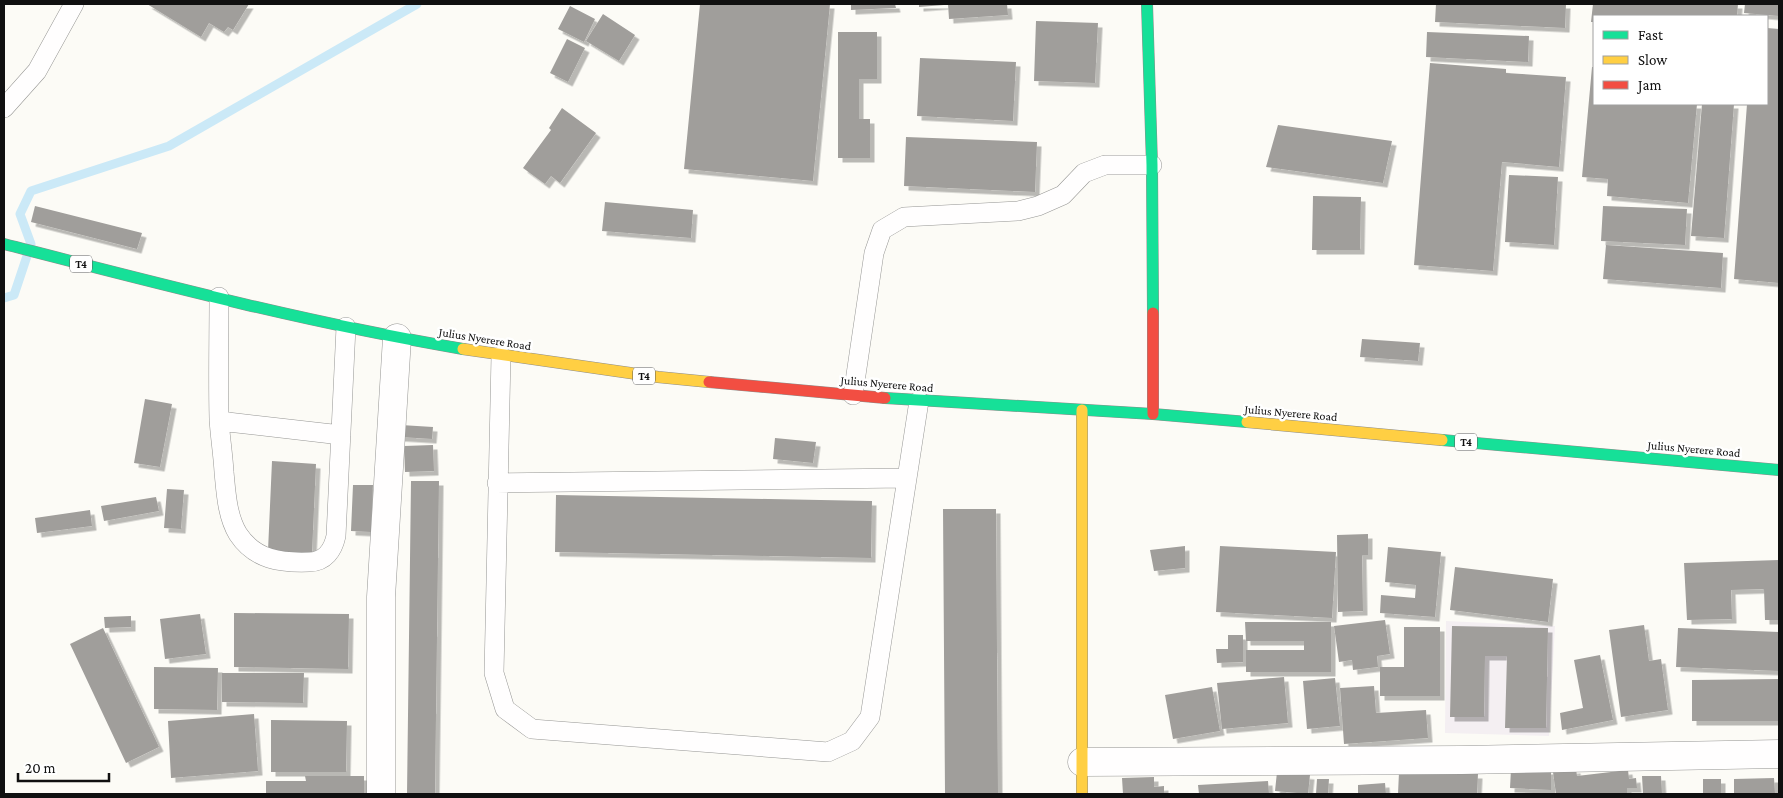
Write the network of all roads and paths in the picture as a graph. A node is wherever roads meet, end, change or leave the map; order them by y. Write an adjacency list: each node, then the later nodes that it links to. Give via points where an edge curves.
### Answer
1 (74, 4): 3 (lane, via 36,71)
2 (1147, 4): 4 (main road)
3 (4, 108)
4 (1152, 165): 10 (lane, via 1105,166 1084,173 1063,195 1032,207 904,218 882,230 874,253); 13 (main road)
5 (4, 244): 6 (main road, Julius Nyerere Road / T4)
6 (219, 297): 7 (main road, Julius Nyerere Road / T4); 14 (lane)
7 (346, 327): 8 (main road, Julius Nyerere Road / T4); 15 (lane)
8 (397, 338): 9 (main road, Julius Nyerere Road / T4); 21 (street, via 381,597)
9 (501, 356): 10 (main road, Julius Nyerere Road / T4, via 658,377); 18 (lane)
10 (853, 395): 11 (main road, Julius Nyerere Road / T4)
11 (919, 401): 12 (main road, Julius Nyerere Road / T4); 17 (lane)
12 (1082, 410): 13 (main road, Julius Nyerere Road / T4); 20 (main road)
13 (1153, 414): 16 (main road, Julius Nyerere Road / T4)
14 (219, 421): 15 (lane); 15 (lane, via 227,497 238,534 264,557 285,562 312,562 326,556 333,547)
15 (341, 435)
16 (1779, 470)
17 (906, 478): 18 (lane); 18 (lane, via 870,717 852,741 828,752 532,729 505,709 494,672)
18 (497, 483)
19 (1779, 754): 20 (street)
20 (1082, 762): 22 (main road)
21 (381, 794)
22 (1082, 794)

